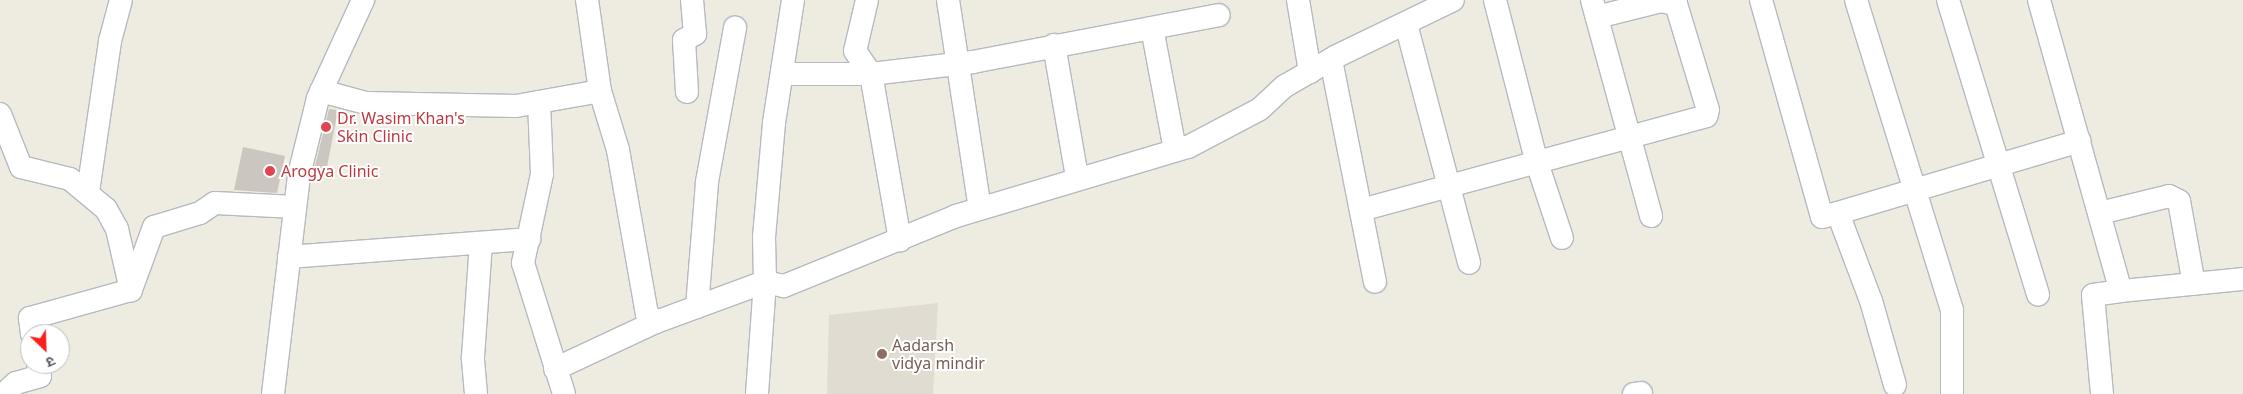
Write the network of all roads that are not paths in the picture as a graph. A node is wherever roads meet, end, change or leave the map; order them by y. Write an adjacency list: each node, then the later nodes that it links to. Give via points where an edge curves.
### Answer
1 (121, 0): 38 (street, via 110,41)
2 (364, 0): 26 (street)
3 (586, 0): 27 (street)
4 (692, 0): 28 (street, via 695,34 684,40)
5 (793, 0): 24 (street)
6 (867, 0): 25 (street, via 855,51)
7 (948, 0): 22 (street)
8 (1298, 0): 23 (street)
9 (1453, 0): 17 (street)
10 (1495, 0): 34 (street)
11 (1761, 0): 43 (street, via 1822,217)
12 (1856, 0): 39 (street)
13 (1948, 0): 35 (street)
14 (2039, 0): 32 (street)
15 (1595, 8): 31 (street); 31 (street, via 1661,1 1676,4 1708,110 1702,119)
16 (1219, 15): 19 (street)
17 (1406, 24): 21 (street); 37 (street)
18 (735, 28): 59 (street, via 707,182)
19 (1152, 28): 20 (street); 33 (street)
20 (1054, 45): 22 (street); 36 (street)
21 (1331, 60): 23 (street); 42 (street)
22 (957, 64): 25 (street); 41 (street)
23 (1310, 72): 33 (street, via 1252,114)
24 (783, 74): 25 (street); 53 (street, via 767,181)
25 (871, 74): 48 (street)
26 (321, 91): 29 (street, via 366,103 516,106); 40 (street)
27 (600, 91): 29 (street); 60 (street, via 618,150 639,283 647,314)
28 (687, 92)
29 (539, 102): 46 (street, via 542,174)
30 (0, 114): 38 (street, via 21,167 70,179)
31 (1629, 135): 34 (street); 45 (street)
32 (2080, 141): 35 (street); 44 (street)
33 (1175, 150): 36 (street)
34 (1536, 160): 37 (street); 47 (street)
35 (1996, 167): 39 (street); 58 (street)
36 (1077, 177): 41 (street)
37 (1447, 184): 42 (street); 51 (street)
38 (88, 192): 56 (street, via 106,209 117,229)
39 (1913, 192): 43 (street); 70 (street, via 1952,310)
40 (295, 207): 50 (street); 56 (street, via 215,203 200,213 154,227 142,251)
41 (980, 208): 48 (street)
42 (1361, 210): 54 (street)
43 (1838, 213): 64 (street, via 1871,300)
44 (2100, 213): 55 (street, via 2170,196 2179,201); 57 (street)
45 (1651, 216)
46 (529, 238): 49 (street); 62 (street, via 525,272)
47 (1562, 238)
48 (900, 240): 53 (street, via 784,286)
49 (481, 243): 50 (street, via 437,243); 67 (street, via 473,357)
50 (289, 257): 66 (street)
51 (1469, 264)
52 (2243, 279): 55 (street)
53 (765, 282): 59 (street); 69 (street)
54 (1375, 282)
55 (2194, 284): 57 (street)
56 (131, 290): 61 (street, via 30,318)
57 (2121, 291): 71 (street, via 2093,295)
58 (2038, 295)
59 (697, 307): 60 (street)
60 (656, 322): 62 (street)
61 (31, 324)
62 (555, 369): 68 (street)
63 (40, 374): 65 (street, via 16,383)
64 (1896, 385)
65 (4, 394)
66 (273, 394)
67 (476, 394)
68 (564, 394)
69 (757, 394)
70 (1952, 394)
71 (2102, 394)

